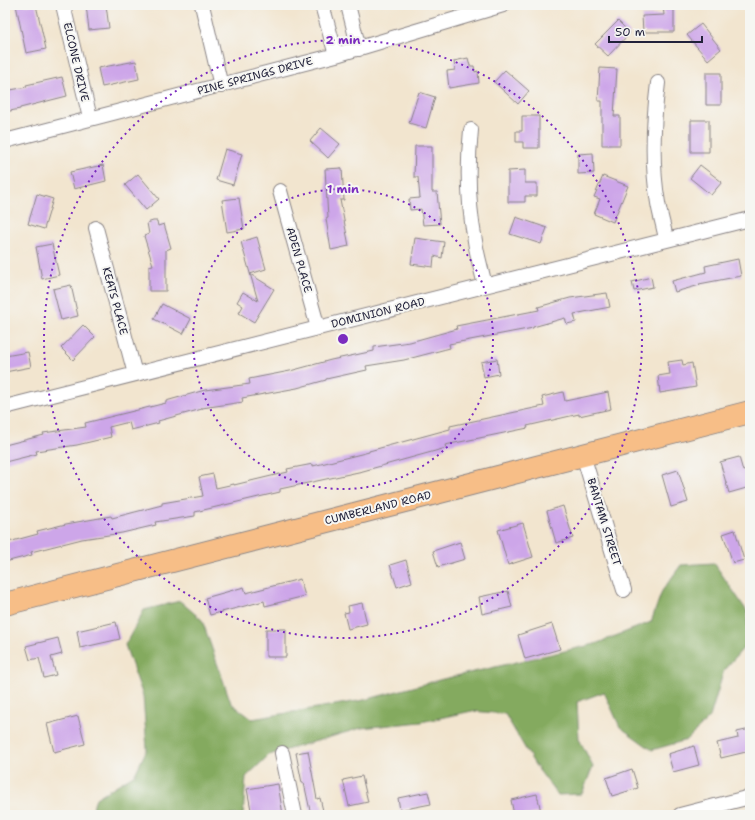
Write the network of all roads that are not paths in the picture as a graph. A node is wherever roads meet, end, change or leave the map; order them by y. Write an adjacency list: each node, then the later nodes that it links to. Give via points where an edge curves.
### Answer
1 (63, 5): 10 (street, ELCONE DRIVE)
2 (202, 5): 9 (street)
3 (322, 5): 7 (street)
4 (348, 5): 6 (street)
5 (503, 5): 6 (street, PINE SPRINGS DRIVE)
6 (359, 48): 7 (street, PINE SPRINGS DRIVE)
7 (336, 55): 9 (street, PINE SPRINGS DRIVE)
8 (658, 83): 16 (street, via 653,143 654,166)
9 (221, 86): 10 (street, PINE SPRINGS DRIVE)
10 (90, 118): 12 (street, PINE SPRINGS DRIVE)
11 (472, 130): 17 (street, via 468,181 470,209)
12 (5, 141)
13 (280, 191): 18 (street, ADEN PLACE)
14 (750, 218): 16 (street, DOMINION ROAD)
15 (96, 228): 19 (street, KEATS PLACE)
16 (666, 239): 17 (street, DOMINION ROAD)
17 (485, 286): 18 (street, DOMINION ROAD)
18 (318, 328): 19 (street, DOMINION ROAD)
19 (135, 374): 20 (street, DOMINION ROAD)
20 (5, 407)
21 (750, 412): 22 (main road, CUMBERLAND ROAD)
22 (583, 455): 23 (street, BANTAM STREET); 24 (main road, CUMBERLAND ROAD)
23 (624, 590)
24 (5, 604)
25 (282, 753): 27 (street)
26 (750, 797): 28 (street)
27 (295, 815)
28 (680, 815)

